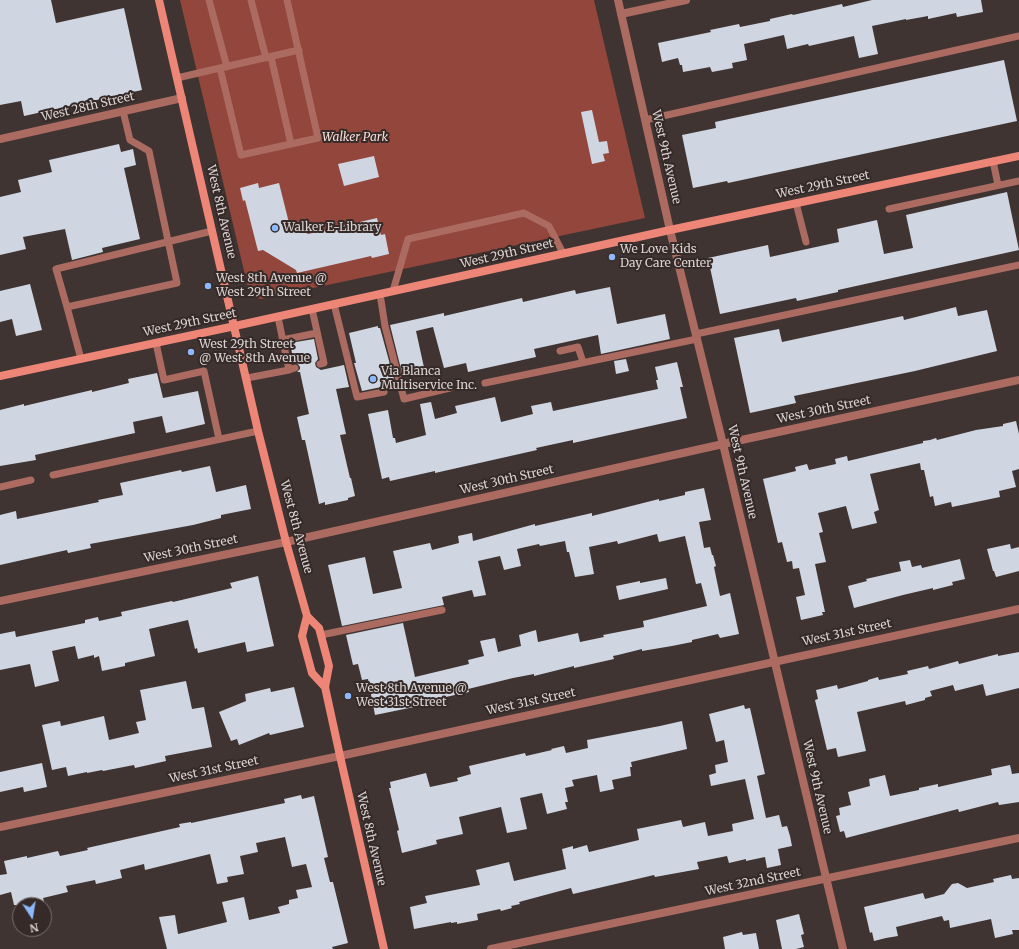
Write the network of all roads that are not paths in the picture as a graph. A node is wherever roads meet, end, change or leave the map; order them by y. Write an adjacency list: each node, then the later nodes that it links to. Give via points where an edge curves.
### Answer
1 (159, 0): 12 (street, West 8th Avenue)
2 (209, 0): 11 (lane)
3 (251, 0): 10 (lane)
4 (287, 0): 9 (lane)
5 (618, 0): 7 (street, West 9th Avenue)
6 (686, 0): 7 (street)
7 (622, 14): 15 (street, West 9th Avenue)
8 (1019, 36): 15 (lane)
9 (299, 50): 10 (lane); 17 (lane, via 318,138)
10 (268, 57): 11 (lane); 17 (lane)
11 (223, 68): 12 (lane); 17 (lane, via 241,155)
12 (177, 78): 13 (street, West 8th Avenue)
13 (182, 98): 14 (street, West 28th Street); 25 (street, West 8th Avenue)
14 (123, 111): 16 (street, West 28th Street); 26 (lane, via 130,140 149,151)
15 (645, 120): 24 (street, West 9th Avenue)
16 (0, 139)
17 (291, 144)
18 (1019, 156): 19 (street, West 29th Street)
19 (993, 161): 21 (lane); 22 (street, West 29th Street)
20 (1019, 181): 21 (lane)
21 (998, 185): 23 (lane)
22 (796, 203): 24 (street, West 29th Street); 27 (lane)
23 (889, 209)
24 (670, 230): 28 (street, West 29th Street); 38 (street, West 9th Avenue)
25 (212, 231): 26 (lane); 36 (street, West 8th Avenue)
26 (168, 241): 33 (lane, via 56,268); 33 (lane, via 177,283)
27 (806, 242)
28 (563, 253): 30 (street, West 29th Street); 30 (lane, via 549,226 524,212 408,239)
29 (1019, 265): 38 (lane)
30 (393, 291): 31 (street, West 29th Street)
31 (380, 294): 32 (street, West 29th Street); 49 (lane, via 385,326 404,399)
32 (334, 304): 34 (street, West 29th Street); 50 (lane, via 357,397)
33 (66, 307): 42 (lane)
34 (312, 309): 35 (street, West 29th Street); 37 (lane)
35 (278, 317): 36 (street, West 29th Street); 39 (lane)
36 (235, 326): 40 (street, West 29th Street); 46 (street, West 8th Avenue)
37 (317, 333): 39 (lane); 44 (lane, via 319,351 324,363)
38 (696, 336): 43 (lane); 53 (street, West 9th Avenue)
39 (282, 340): 46 (lane, via 290,357 292,369)
40 (156, 343): 42 (street, West 29th Street); 52 (lane, via 164,380 204,371)
41 (560, 351): 43 (lane, via 578,346)
42 (81, 359): 45 (street, West 29th Street)
43 (583, 362): 48 (lane)
44 (320, 364)
45 (0, 376)
46 (246, 378): 51 (street, West 8th Avenue)
47 (1019, 380): 53 (street, West 30th Street)
48 (485, 383)
49 (450, 388)
50 (384, 392)
51 (258, 431): 52 (lane); 57 (street, West 8th Avenue)
52 (219, 439): 54 (lane)
53 (723, 444): 57 (street, West 30th Street); 63 (street, West 9th Avenue)
54 (53, 475)
55 (31, 480): 56 (lane)
56 (0, 487)
57 (286, 542): 58 (street, West 30th Street); 61 (street, West 8th Avenue)
58 (0, 601)
59 (1019, 609): 63 (street, West 31st Street)
60 (442, 610): 62 (lane)
61 (307, 616): 62 (street, West 8th Avenue, via 319,628); 64 (street, West 8th Avenue, via 302,636 312,673)
62 (321, 635): 64 (street, West 8th Avenue, via 329,666)
63 (774, 661): 65 (street, West 31st Street); 68 (street, West 9th Avenue)
64 (325, 687): 65 (street, West 8th Avenue)
65 (340, 756): 66 (street, West 31st Street); 69 (street, West 8th Avenue)
66 (0, 828)
67 (1019, 838): 68 (street, West 32nd Street)
68 (826, 879): 70 (street, West 32nd Street); 71 (street, West 9th Avenue)
69 (384, 949)
70 (491, 949)
71 (843, 949)

